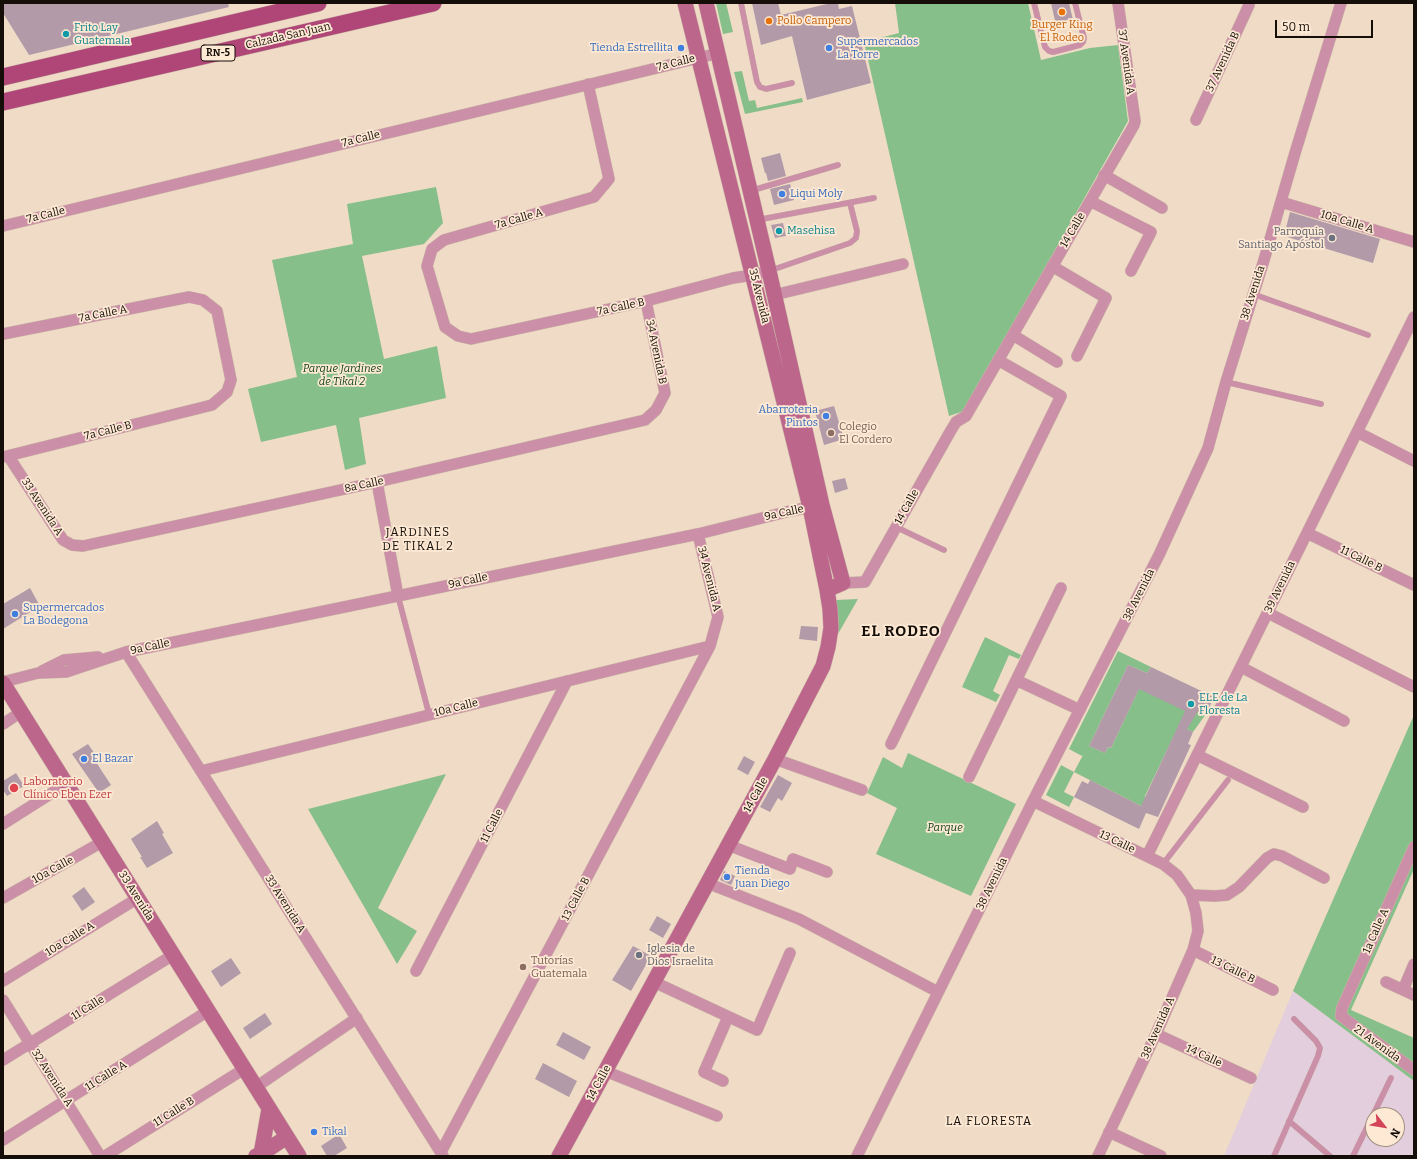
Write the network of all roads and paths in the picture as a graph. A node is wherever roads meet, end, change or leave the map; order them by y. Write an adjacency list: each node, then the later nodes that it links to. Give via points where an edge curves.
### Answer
1 (318, 3): 13 (main road, RN-5)
2 (433, 3): 16 (main road, Calzada San Juan / RN-5)
3 (685, 3): 12 (street, 35 Avenida)
4 (706, 3): 11 (street, 35 Avenida)
5 (741, 3): 14 (lane, via 760,87 766,89)
6 (1034, 3): 7 (lane, via 1045,47 1053,52 1080,46 1083,42)
7 (1075, 3)
8 (1118, 3): 18 (street, 37 Avenida A)
9 (1249, 3): 17 (street, 37 Avenida B)
10 (1341, 3): 24 (street, 38 Avenida)
11 (718, 53): 12 (street, 7a Calle); 21 (street, 35 Avenida)
12 (700, 57): 15 (street, 7a Calle); 34 (street, 35 Avenida)
13 (3, 77)
14 (792, 83)
15 (588, 84): 28 (street, 7a Calle); 43 (street, 7a Calle A, via 609,179 594,197 444,240 432,249 427,266 445,327 458,336)
16 (3, 102)
17 (1196, 120)
18 (1135, 121): 20 (street, 14 Calle)
19 (838, 165): 21 (lane)
20 (1104, 175): 23 (street, 14 Calle); 26 (street)
21 (750, 191): 27 (street, 35 Avenida)
22 (874, 198): 25 (lane)
23 (1090, 201): 31 (street, 14 Calle); 33 (street, via 1151,232)
24 (1281, 202): 29 (street, 10a Calle A); 35 (street, 38 Avenida)
25 (850, 203): 27 (lane); 32 (lane, via 857,231 856,238 850,243)
26 (1162, 208)
27 (757, 220): 32 (street, 35 Avenida)
28 (3, 226)
29 (1414, 242)
30 (902, 264): 36 (street)
31 (1052, 266): 41 (street, 14 Calle); 44 (street, via 1106,298)
32 (769, 271): 34 (street, 7a Calle B); 36 (street, 35 Avenida)
33 (1131, 271)
34 (754, 275): 37 (street, 7a Calle B); 55 (street, 35 Avenida)
35 (1253, 294): 42 (lane); 47 (street, 38 Avenida)
36 (774, 295): 55 (street, 35 Avenida)
37 (646, 301): 43 (street, 7a Calle B); 50 (street, 34 Avenida B, via 665,392 656,410)
38 (1414, 317): 39 (street, 39 Avenida)
39 (1411, 330): 51 (street, 39 Avenida)
40 (3, 334): 49 (street, 7a Calle A, via 189,297 203,300 217,310 231,380 227,392)
41 (1013, 335): 45 (street, 14 Calle); 46 (street)
42 (1368, 335)
43 (471, 339)
44 (1077, 356)
45 (998, 360): 56 (street, 14 Calle, via 966,416 956,422); 79 (street, via 1061,396)
46 (1057, 362)
47 (1226, 382): 48 (lane); 74 (street, 38 Avenida, via 1208,448 1159,555)
48 (1321, 404)
49 (212, 405): 52 (street, 7a Calle B)
50 (645, 420): 54 (street, 8a Calle)
51 (1357, 432): 53 (street); 57 (street, 39 Avenida)
52 (6, 457): 59 (street, 33 Avenida A, via 64,540 72,545)
53 (1414, 461)
54 (376, 482): 59 (street, 8a Calle); 65 (street)
55 (816, 506): 58 (street, 9a Calle); 61 (street, 35 Avenida); 64 (street, 35 Avenida)
56 (896, 527): 60 (lane); 61 (street, 14 Calle, via 865,582)
57 (1307, 533): 62 (street, 11 Calle B); 66 (street, 39 Avenida)
58 (698, 534): 65 (street, 9a Calle); 67 (street, 34 Avenida A, via 718,618)
59 (83, 546)
60 (944, 550)
61 (843, 583): 64 (street, 14 Calle)
62 (1414, 585)
63 (1061, 588): 70 (street)
64 (827, 590): 81 (street, 14 Calle, via 831,628 823,666)
65 (398, 596): 68 (street, 9a Calle); 76 (lane)
66 (1268, 613): 69 (street, 39 Avenida); 73 (street)
67 (710, 646): 71 (street, 10a Calle); 136 (street, 13 Calle B)
68 (126, 652): 72 (street, 9a Calle, via 66,672 38,673); 82 (street, 33 Avenida A)
69 (1240, 667): 77 (street); 80 (street, 39 Avenida)
70 (1016, 680): 74 (street); 83 (street)
71 (567, 681): 76 (street, 10a Calle); 105 (street, 11 Calle)
72 (3, 682): 75 (street, 33 Avenida)
73 (1414, 687)
74 (1080, 710): 87 (street, 38 Avenida)
75 (21, 712): 78 (street); 85 (street, 33 Avenida)
76 (429, 714): 82 (street, 10a Calle)
77 (1344, 721)
78 (3, 724)
79 (891, 744)
80 (1197, 755): 88 (street); 93 (street, 39 Avenida)
81 (775, 758): 86 (street); 91 (street, 14 Calle)
82 (201, 771): 117 (street, 33 Avenida A)
83 (970, 777)
84 (1228, 780): 94 (lane)
85 (66, 784): 89 (street); 90 (street, 33 Avenida)
86 (862, 790)
87 (1033, 800): 93 (street, 13 Calle); 111 (street, 38 Avenida)
88 (1303, 807)
89 (3, 824)
90 (102, 842): 99 (street, 10a Calle); 100 (street, 33 Avenida)
91 (728, 845): 95 (street, via 790,869 793,859); 97 (street, 14 Calle)
92 (1414, 847): 115 (street, 1a Calle A, via 1342,1008)
93 (1147, 856): 94 (street, 13 Calle)
94 (1164, 864): 98 (street, 13 Calle, via 1177,875)
95 (827, 872)
96 (1324, 878): 98 (street, via 1274,854 1227,895)
97 (707, 883): 107 (street, 14 Calle); 111 (street, via 800,919)
98 (1191, 895): 101 (street, 38 Avenida A, via 1198,931)
99 (3, 898)
100 (138, 898): 103 (street, 33 Avenida); 106 (street, 10a Calle A)
101 (1193, 950): 109 (street, 13 Calle B); 119 (street, 38 Avenida A)
102 (790, 953): 116 (street, via 757,1030)
103 (173, 955): 114 (street, 33 Avenida); 120 (street, 11 Calle)
104 (1414, 964): 110 (street)
105 (416, 971)
106 (3, 981)
107 (654, 982): 116 (street); 124 (street, 14 Calle)
108 (1386, 982): 110 (street)
109 (1273, 990)
110 (1403, 990): 112 (street)
111 (938, 992): 142 (street, 38 Avenida)
112 (1414, 995)
113 (3, 1000): 120 (street, 32 Avenida A)
114 (208, 1011): 122 (street, 33 Avenida); 129 (street, 11 Calle A)
115 (1341, 1016): 123 (street, 21 Avenida)
116 (728, 1017): 127 (street, via 704,1072)
117 (357, 1018): 128 (street); 136 (street, 33 Avenida A)
118 (1294, 1019): 132 (lane, via 1320,1048)
119 (1156, 1034): 125 (street, 14 Calle); 133 (street, 38 Avenida A)
120 (30, 1045): 121 (street, 11 Calle); 129 (street, 32 Avenida A)
121 (3, 1060)
122 (244, 1068): 128 (street, 33 Avenida); 139 (street, 11 Calle B)
123 (1414, 1070)
124 (605, 1071): 131 (street); 141 (street, 14 Calle)
125 (1251, 1078)
126 (1391, 1078): 147 (lane)
127 (723, 1080)
128 (256, 1087): 130 (street, 33 Avenida)
129 (66, 1100): 135 (street, 11 Calle A); 138 (street, 32 Avenida A)
130 (269, 1109): 134 (street, 33 Avenida); 137 (street)
131 (717, 1116)
132 (1289, 1121): 145 (lane); 146 (lane)
133 (1109, 1132): 143 (street, 38 Avenida A); 144 (street)
134 (287, 1137): 137 (street); 140 (street, 33 Avenida)
135 (3, 1140)
136 (442, 1154)
137 (260, 1155)
138 (100, 1156)
139 (105, 1156)
140 (299, 1156)
141 (559, 1156)
142 (857, 1156)
143 (1098, 1156)
144 (1161, 1156)
145 (1274, 1156)
146 (1330, 1156)
147 (1353, 1156)

